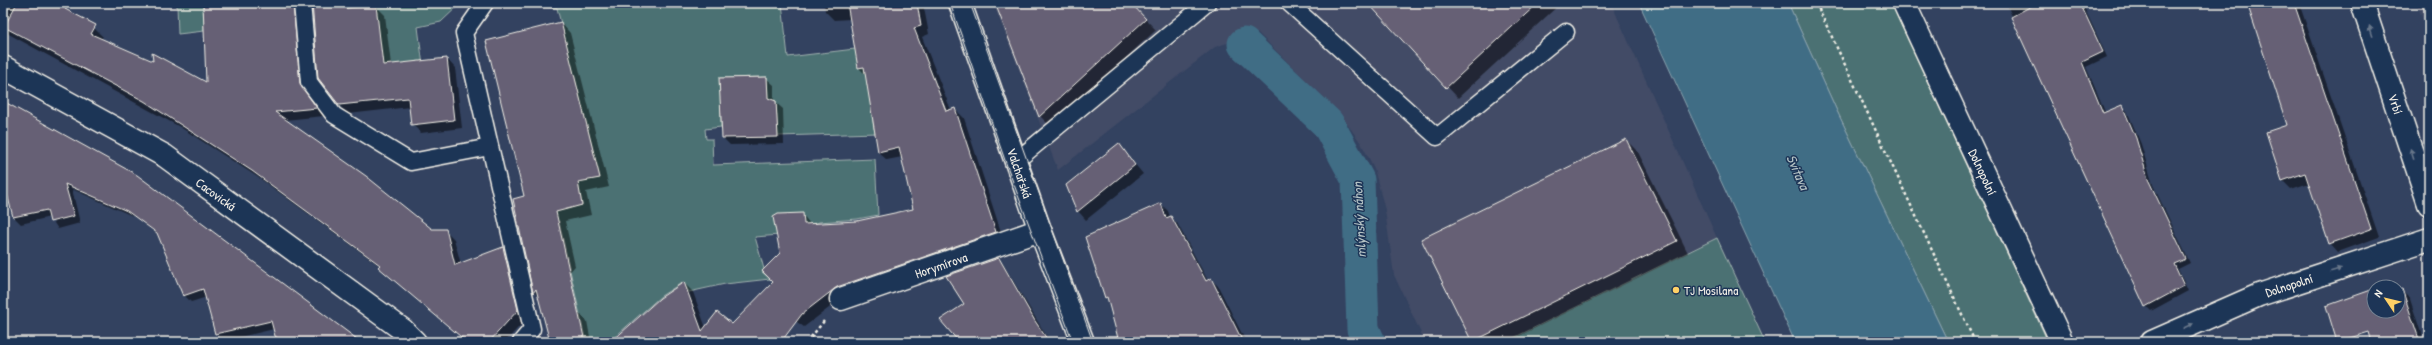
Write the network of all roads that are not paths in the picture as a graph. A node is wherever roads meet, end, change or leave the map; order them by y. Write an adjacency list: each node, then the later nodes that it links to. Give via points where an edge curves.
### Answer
1 (302, 3): 10 (lane, via 309,82 334,115 411,162)
2 (485, 3): 10 (lane, via 464,32)
3 (960, 3): 11 (street, Valchařská)
4 (1204, 3): 11 (lane)
5 (1289, 3): 8 (lane, via 1437,137)
6 (1904, 3): 19 (street, Dolnopolní)
7 (2362, 3): 12 (street, Vrbí, one-way to 7)
8 (1566, 32)
9 (3, 67): 16 (street, Cacovická, via 165,156 403,330)
10 (490, 148): 17 (lane, via 532,329)
11 (1016, 161): 13 (street, Valchařská)
12 (2429, 204)
13 (1040, 230): 15 (street, Horymírova); 18 (street, Valchařská)
14 (2429, 239): 20 (street, Dolnopolní, one-way to 14, via 2259,295)
15 (841, 299)
16 (415, 342)
17 (521, 342)
18 (1084, 342)
19 (2062, 342)
20 (2152, 342)

